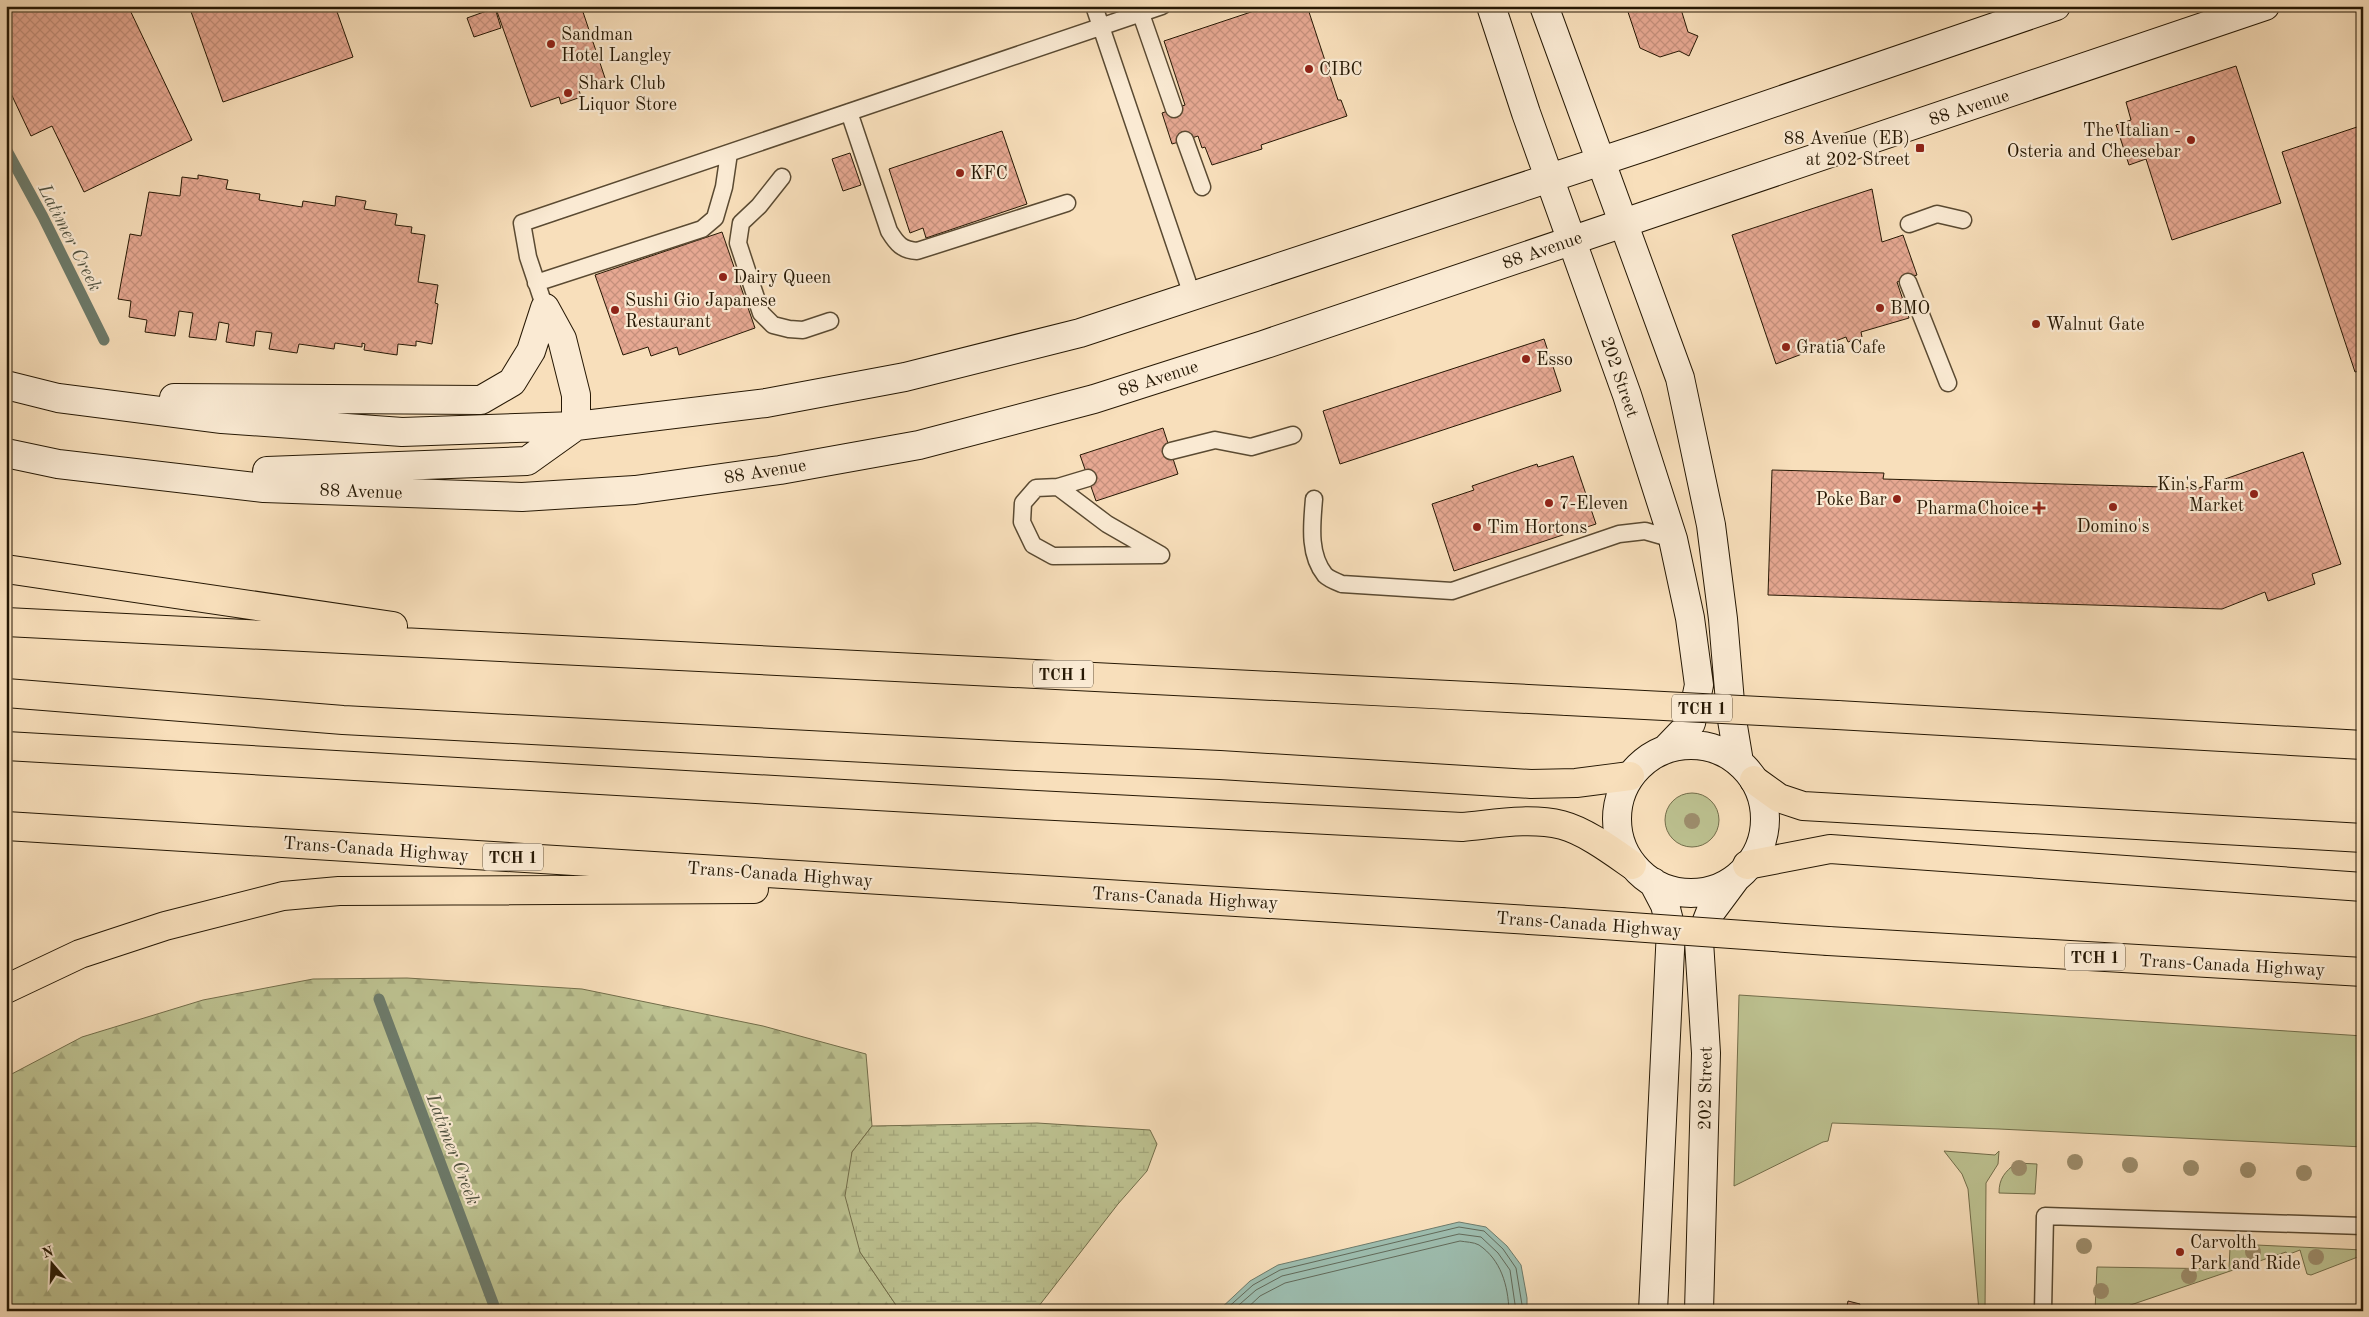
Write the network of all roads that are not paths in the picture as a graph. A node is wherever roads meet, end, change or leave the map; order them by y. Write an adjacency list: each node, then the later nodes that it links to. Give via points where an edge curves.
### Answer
1 (1094, 6): 8 (lane)
2 (1162, 6): 7 (lane)
3 (1490, 6): 15 (main road, 202 Street)
4 (1544, 6): 13 (main road)
5 (2056, 6): 13 (main road)
6 (2265, 6): 19 (main road, 88 Avenue)
7 (1141, 14): 8 (lane); 9 (lane)
8 (1101, 27): 10 (lane); 24 (lane)
9 (1174, 109)
10 (849, 112): 12 (lane); 17 (lane, via 889,231 905,250 917,251)
11 (1185, 140): 16 (lane)
12 (729, 153): 22 (lane, via 715,218 702,229); 22 (lane, via 522,223)
13 (1600, 161): 15 (main road); 19 (main road)
14 (782, 177): 26 (lane, via 741,223 738,243 761,313 773,325 789,329 803,330)
15 (1549, 177): 21 (main road, 202 Street); 24 (main road)
16 (1202, 187)
17 (1067, 203)
18 (1963, 220): 20 (lane, via 1937,214)
19 (1622, 223): 21 (main road, 88 Avenue); 46 (main road, via 1680,378 1690,421 1711,525 1731,714)
20 (1909, 224)
21 (1571, 240): 34 (main road, 88 Avenue, via 1094,399 919,445 780,470 635,490 522,497 264,488); 38 (main road, 202 Street, via 1627,395)
22 (536, 282): 25 (lane)
23 (1908, 282): 27 (lane)
24 (1193, 298): 30 (main road, via 1080,333 905,377 766,404)
25 (545, 308): 29 (main road, via 531,351 512,382 481,400); 30 (main road, via 562,339 576,395)
26 (830, 321)
27 (1948, 383)
28 (6, 385): 29 (main road)
29 (58, 398): 30 (main road, via 222,419 402,432)
30 (576, 426): 34 (main road, via 527,461)
31 (1293, 436): 32 (lane, via 1251,447 1215,440)
32 (1171, 451)
33 (6, 453): 34 (main road, 88 Avenue, via 58,464)
34 (161, 476)
35 (1088, 478): 36 (lane)
36 (1058, 488): 36 (lane, via 1107,524 1161,555 1053,556 1033,545 1022,522 1023,503 1036,488)
37 (1314, 499): 38 (lane, via 1311,538 1317,558 1326,576 1342,584 1452,590 1619,534 1645,531)
38 (1673, 539): 45 (main road, 202 Street, via 1700,685 1691,723)
39 (6, 569): 41 (highway)
40 (6, 622): 41 (highway, TCH 1)
41 (558, 651): 43 (highway, TCH 1, bridge, via 1004,671)
42 (6, 693): 47 (highway, via 343,720 1531,784 1576,783)
43 (2363, 745)
44 (6, 746): 50 (highway, via 1462,826 1544,822 1564,825)
45 (1667, 748): 46 (main road, via 1695,744 1714,748); 47 (main road, via 1646,759)
46 (1746, 771): 49 (highway, via 1779,798 1803,806); 51 (main road, via 1763,802 1764,824 1758,849)
47 (1630, 776): 50 (main road, via 1619,800 1616,820 1620,840)
48 (6, 826): 54 (highway, Trans-Canada Highway / TCH 1)
49 (2363, 838)
50 (1632, 864): 52 (main road)
51 (1742, 871): 52 (main road, via 1716,888 1701,892 1669,889); 53 (highway, via 1830,849); 59 (main road, 202 Street, via 1710,913 1699,941 1706,1053)
52 (1653, 882): 58 (main road, via 1665,905 1671,930)
53 (2363, 888)
54 (1019, 889): 55 (highway, Trans-Canada Highway / TCH 1, bridge); 56 (highway, via 431,890 339,891 283,896 202,916 80,954)
55 (2363, 972)
56 (6, 989)
57 (2363, 1226): 60 (lane, via 2044,1216)
58 (1653, 1311)
59 (1699, 1311)
60 (2043, 1311)

